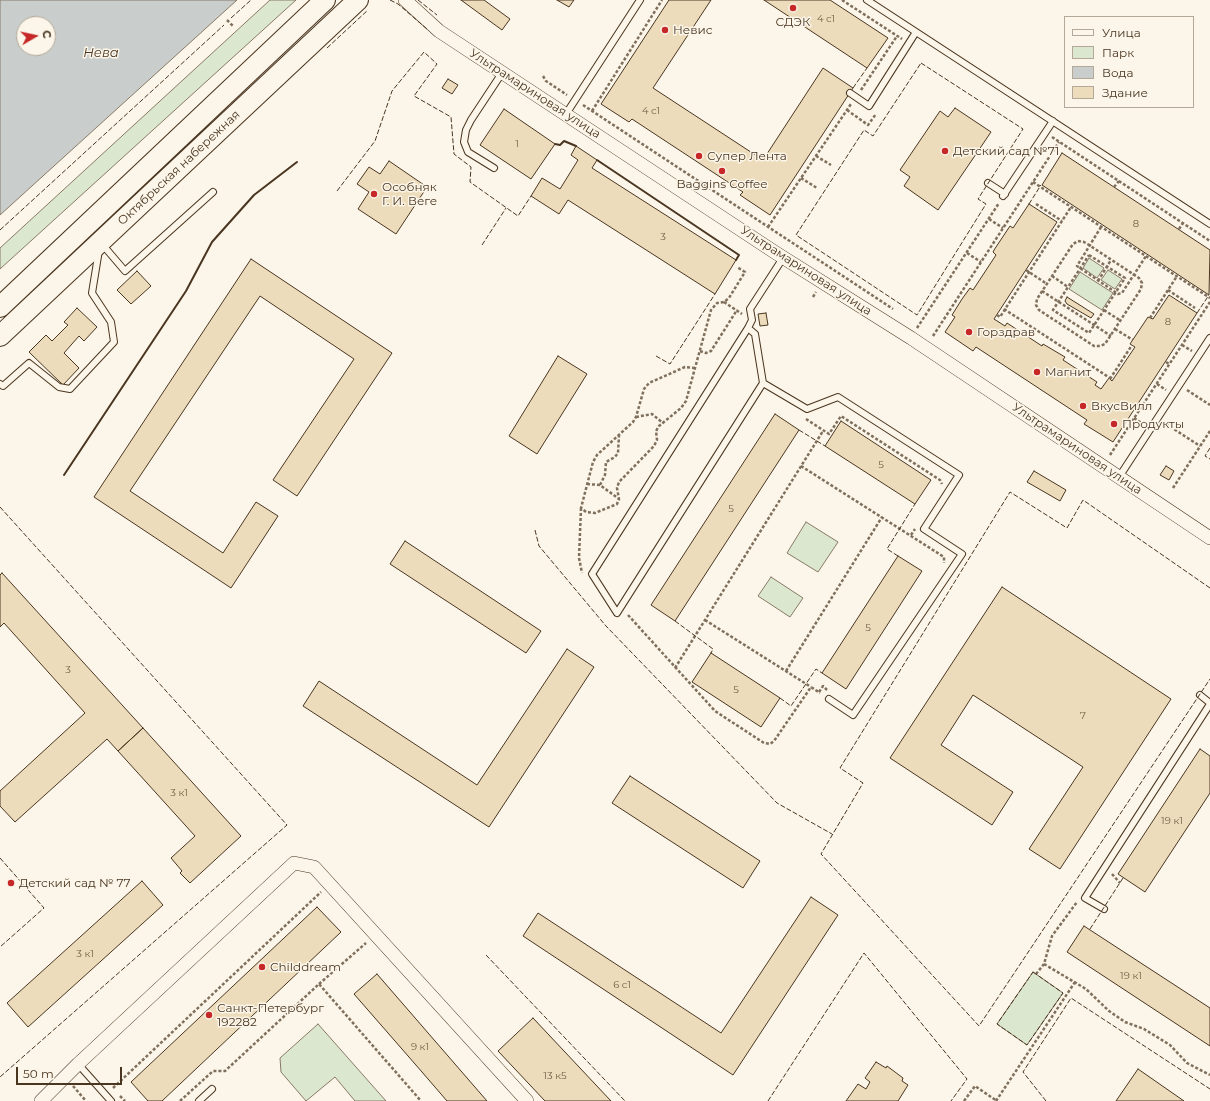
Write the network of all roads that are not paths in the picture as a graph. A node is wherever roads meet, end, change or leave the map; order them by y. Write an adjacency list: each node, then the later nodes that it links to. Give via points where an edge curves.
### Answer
1 (325, 0): 17 (main road, Октябрьская набережная)
2 (358, 0): 15 (main road, Октябрьская набережная)
3 (405, 0): 7 (street, Ультрамариновая улица, via 439,31)
4 (640, 0): 9 (lane)
5 (867, 0): 6 (lane)
6 (916, 32): 8 (lane, via 869,106); 10 (lane)
7 (502, 73): 9 (street, Ультрамариновая улица); 11 (lane, via 471,120 464,142 468,152)
8 (850, 94)
9 (566, 114): 16 (street, Ультрамариновая улица)
10 (1053, 121): 12 (lane, via 1004,195); 14 (lane)
11 (494, 168)
12 (988, 183)
13 (213, 192): 15 (lane, via 125,271)
14 (1210, 224)
15 (100, 242): 19 (main road, Октябрьская набережная); 22 (lane, via 92,293 111,322 114,342 70,389 59,387 29,363 3,386)
16 (783, 258): 18 (lane, via 750,310 752,320); 23 (street, Ультрамариновая улица, via 911,338)
17 (0, 307)
18 (748, 328): 21 (lane, via 755,334); 21 (lane, via 592,574 617,613)
19 (0, 336)
20 (1210, 338): 23 (lane)
21 (763, 383): 26 (lane, via 806,409 838,397 959,475 924,529 962,554 853,715)
22 (0, 384)
23 (1119, 477): 24 (street, Ультрамариновая улица)
24 (1210, 538)
25 (1200, 695): 27 (lane)
26 (829, 699)
27 (1210, 703): 28 (lane)
28 (1207, 714): 29 (lane, via 1084,898)
29 (1104, 910)
30 (78, 1064): 32 (street); 33 (lane); 35 (street, via 294,863 314,867)
31 (212, 1089): 34 (lane)
32 (41, 1101)
33 (111, 1101)
34 (199, 1101)
35 (527, 1101)

